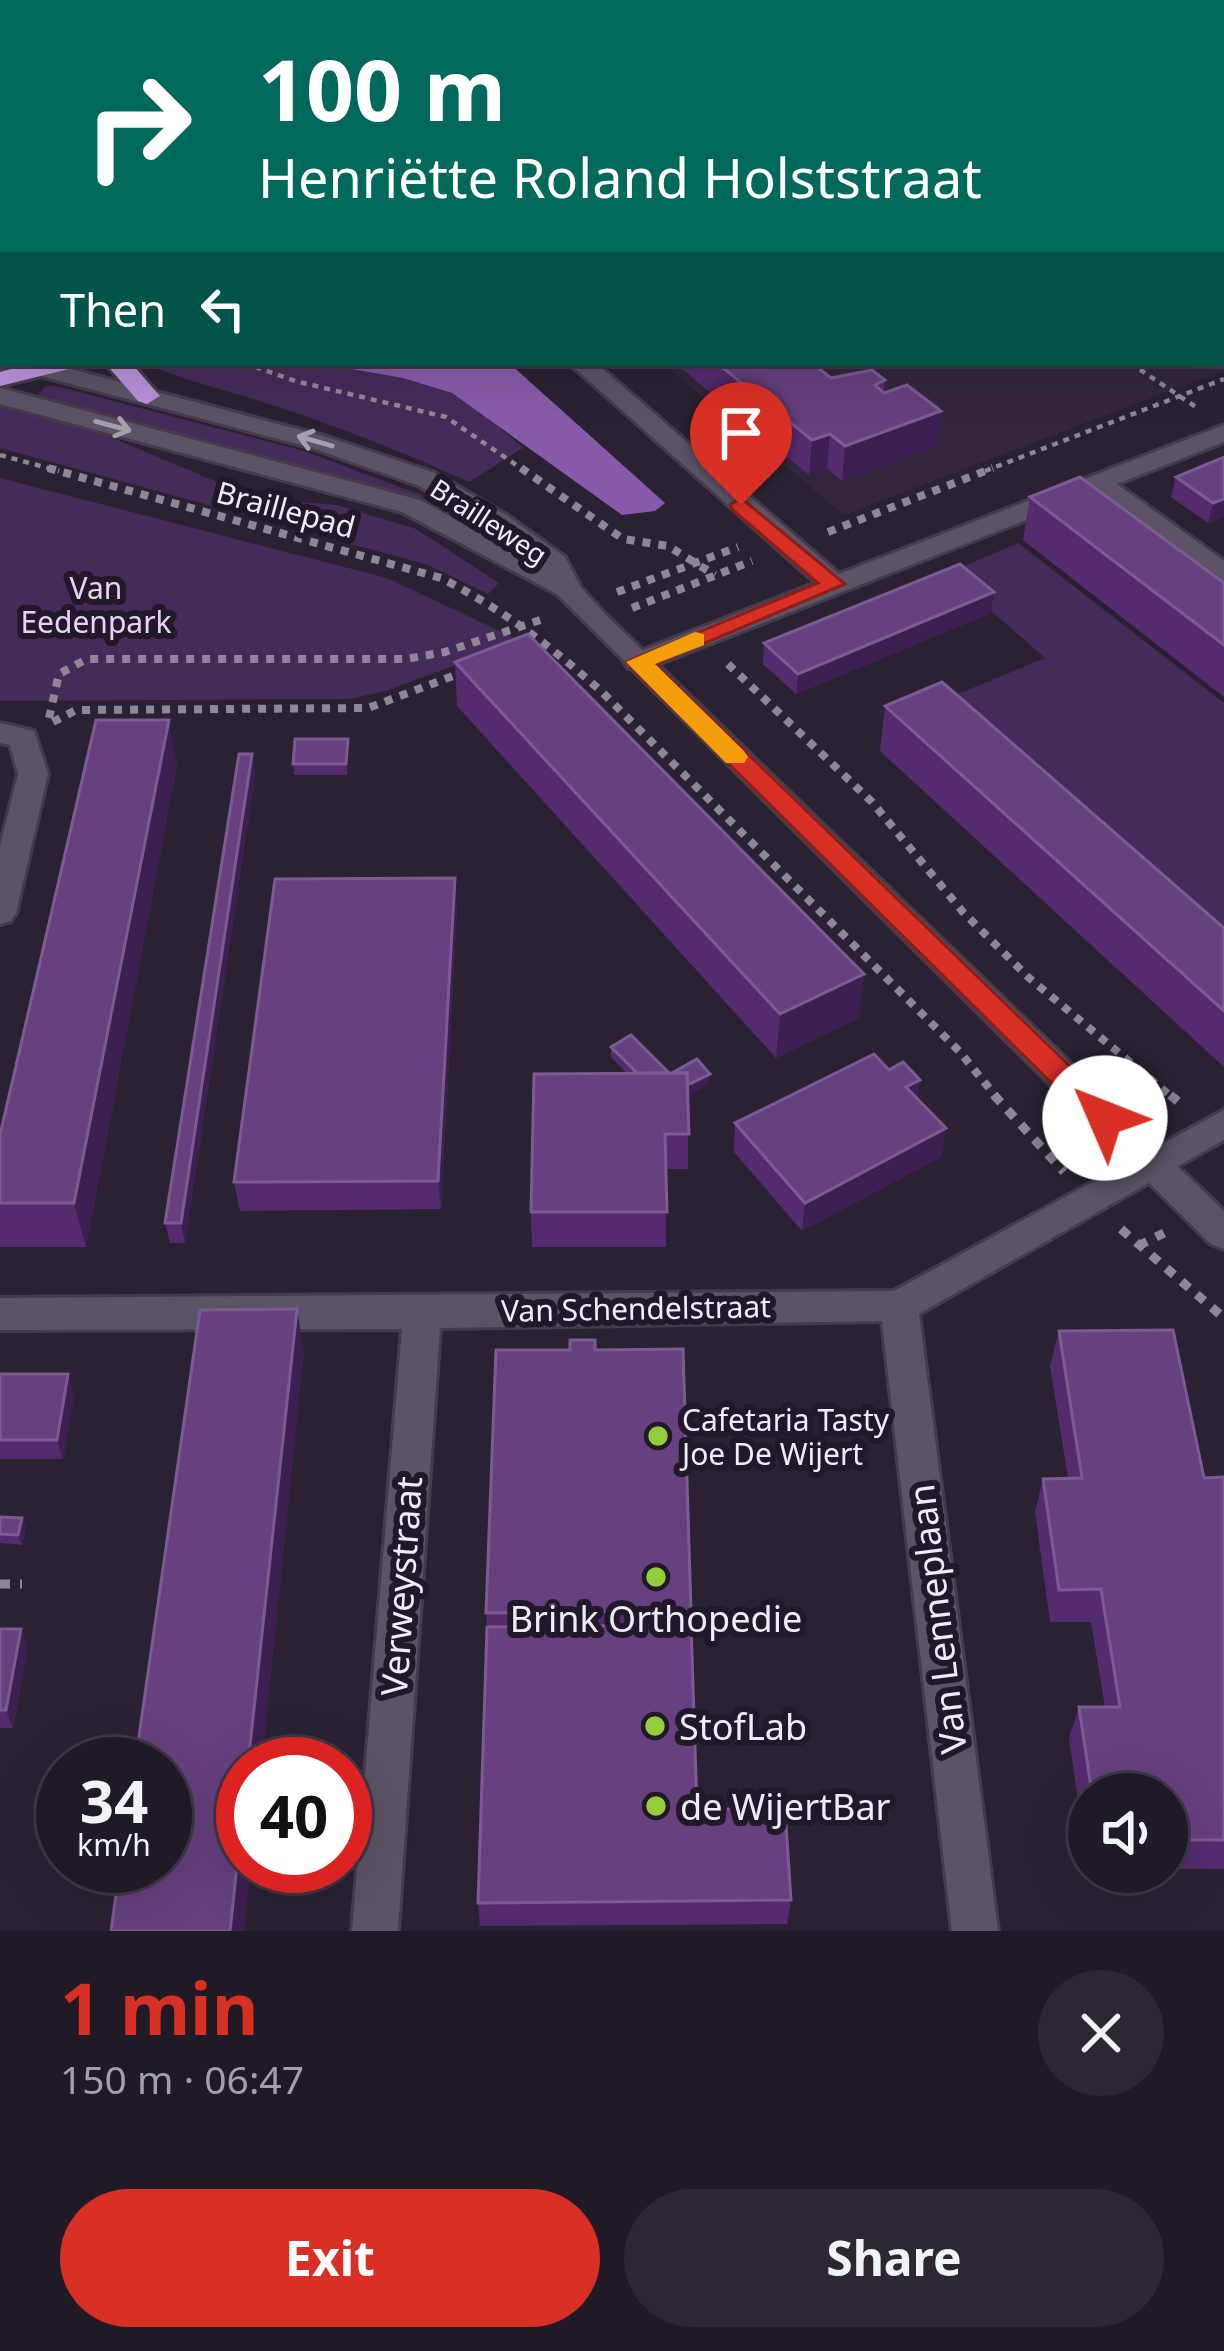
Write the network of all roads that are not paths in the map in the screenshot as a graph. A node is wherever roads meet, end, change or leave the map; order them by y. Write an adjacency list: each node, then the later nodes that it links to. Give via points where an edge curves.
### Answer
1 (55, 366): 4 (highway); 6 (street, Brailleweg)
2 (120, 366): 6 (highway)
3 (584, 366): 10 (street)
4 (0, 379)
5 (0, 396): 11 (street, Brailleweg, one-way to 11, via 410,506)
6 (147, 396): 11 (street, Brailleweg, one-way to 6, via 555,563 426,479)
7 (1217, 424): 8 (street)
8 (1098, 483): 9 (street); 10 (street)
9 (1224, 574)
10 (834, 584): 12 (street)
11 (575, 598): 12 (street)
12 (638, 662): 16 (street)
13 (0, 734): 14 (street, via 23,738 33,774)
14 (0, 914)
15 (1216, 1127): 16 (street)
16 (1151, 1162): 17 (street); 18 (street)
17 (1224, 1234)
18 (899, 1307): 19 (street, Van Schendelstraat); 22 (street, Van Lenneplaan)
19 (422, 1313): 20 (street, Van Schendelstraat); 21 (street, Verweystraat)
20 (0, 1314)
21 (375, 1931)
22 (975, 1931)

